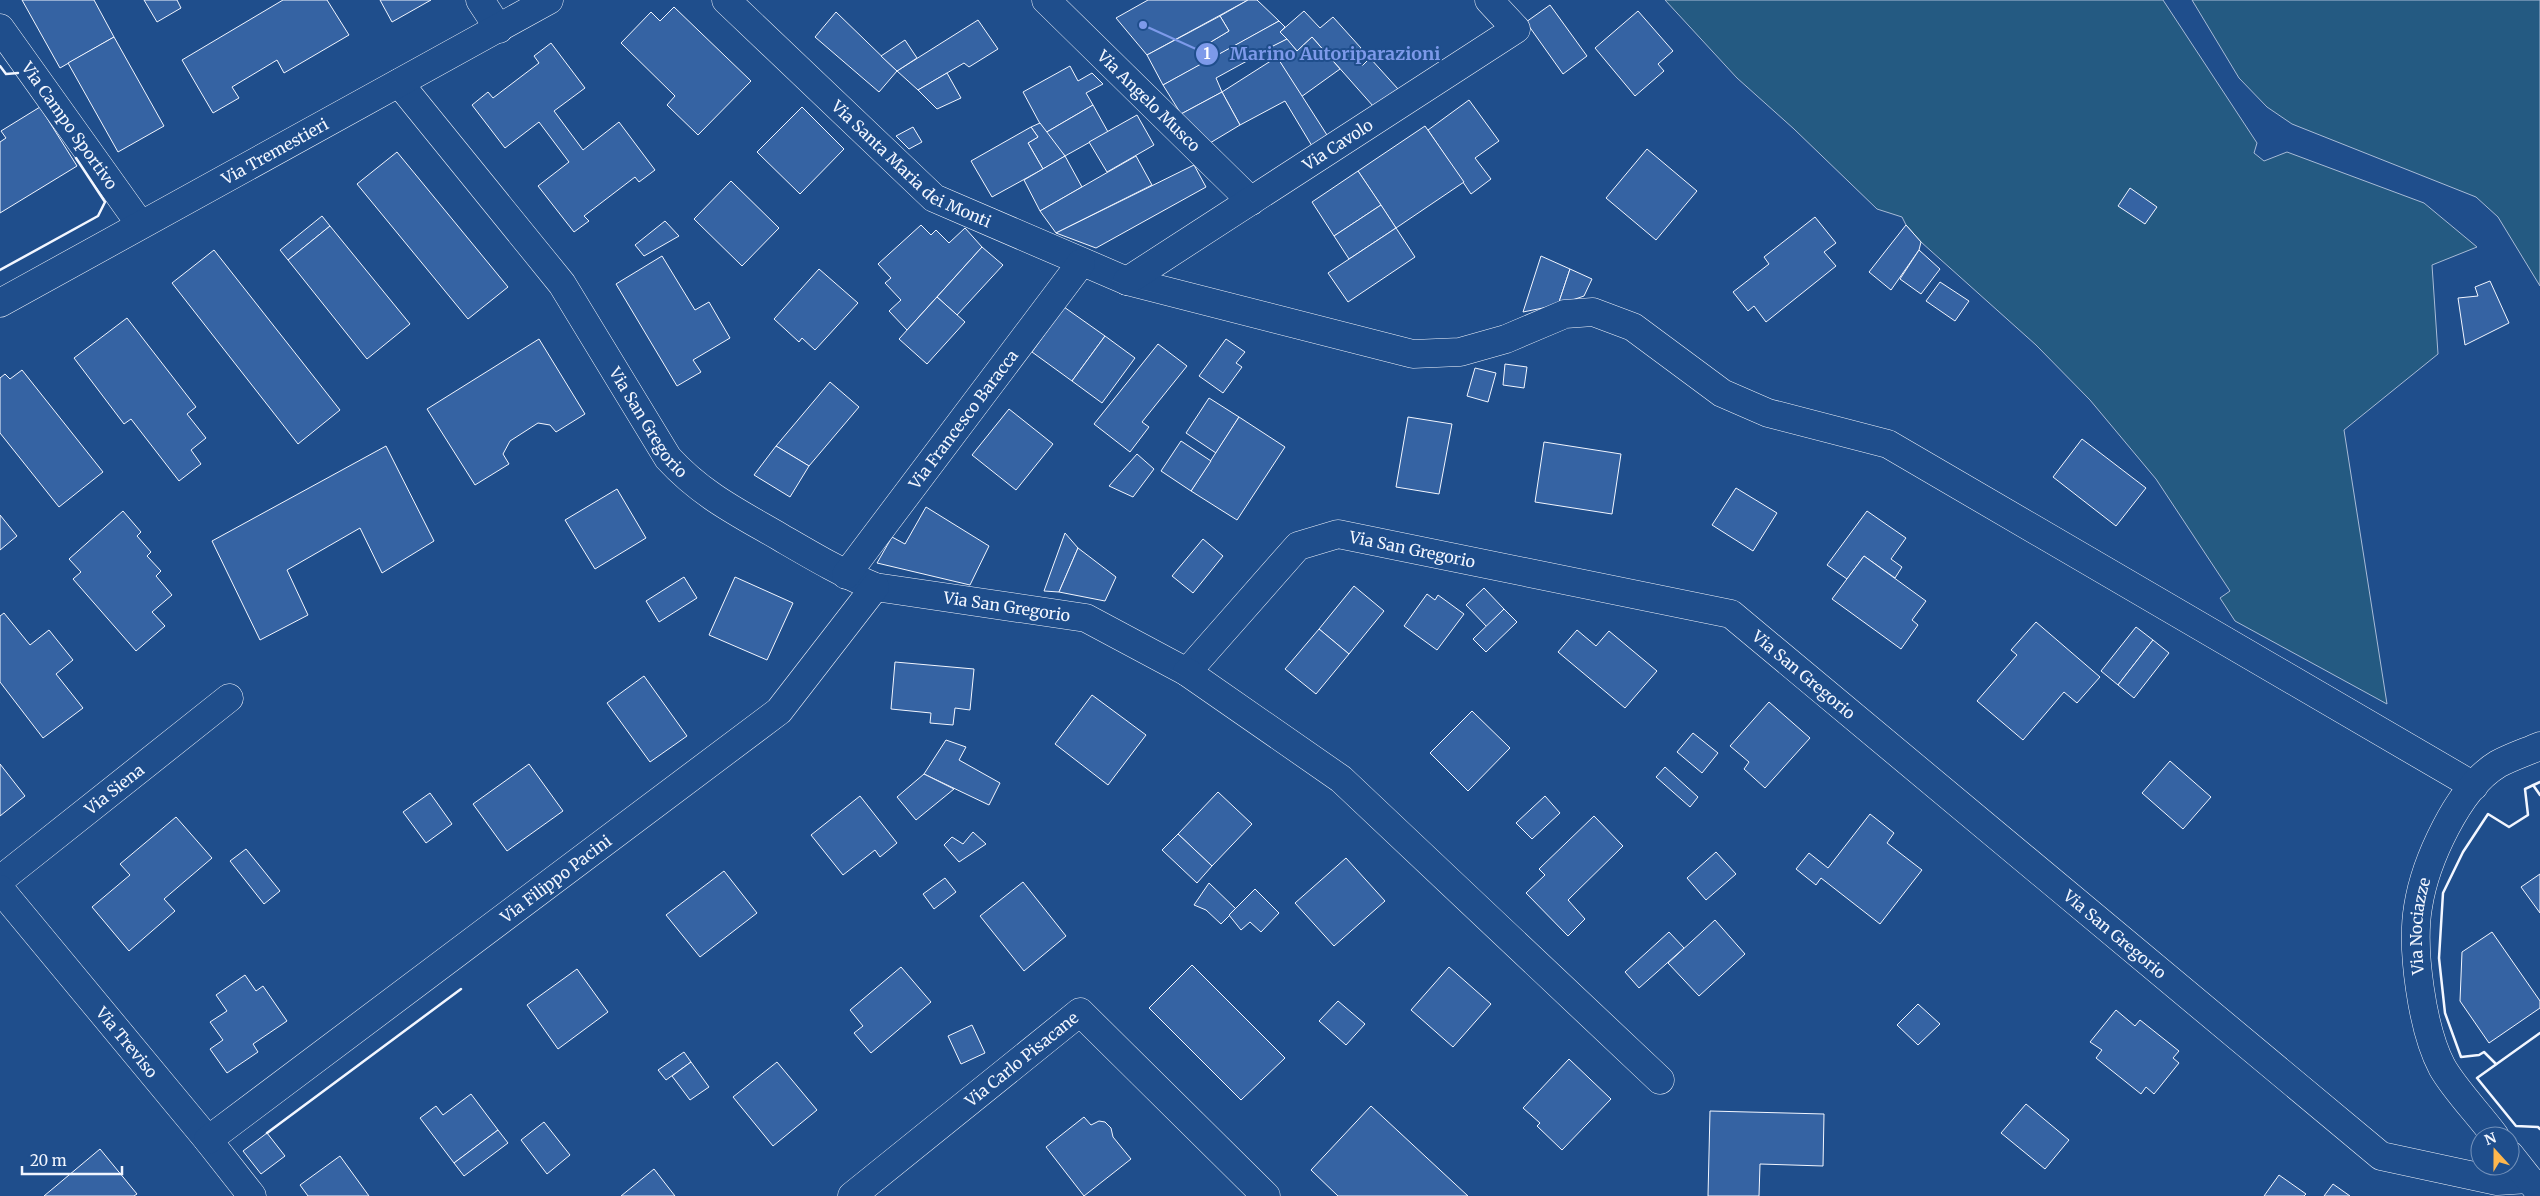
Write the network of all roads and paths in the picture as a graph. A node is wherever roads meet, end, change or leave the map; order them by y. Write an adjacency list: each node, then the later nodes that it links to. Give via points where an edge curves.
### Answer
1 (480, 0): 7 (street)
2 (549, 0): 7 (street, Via Tremestieri)
3 (726, 0): 11 (street, Via Santa Maria dei Monti, via 934,198)
4 (1046, 0): 9 (street, Via Angelo Musco)
5 (1490, 0): 9 (street, Via Cavolo, via 1516,29)
6 (0, 28): 10 (street, Via Campo Sportivo)
7 (498, 29): 8 (street, Via Tremestieri)
8 (400, 83): 10 (street, Via Tremestieri); 14 (street, Via San Gregorio, via 562,284 668,458 710,497)
9 (1250, 201): 12 (street, Via Cavolo)
10 (140, 224): 13 (street, Via Tremestieri)
11 (1081, 263): 12 (street, Via Santa Maria dei Monti); 14 (street, Via Francesco Baracca)
12 (1127, 281): 19 (street, Via Santa Maria dei Monti, via 1413,354 1460,352 1506,339 1565,314 1592,312 1633,326 1722,393 1768,413 1807,425 1888,444)
13 (0, 303)
14 (846, 575): 15 (street, Via San Gregorio)
15 (874, 587): 16 (street, Via San Gregorio, via 1086,618); 24 (street, Via Filippo Pacini, via 779,711)
16 (1187, 672): 22 (street, via 1342,779); 26 (street, Via San Gregorio, via 1298,546 1338,534 1731,614 2381,1156)
17 (230, 698): 20 (street, Via Siena)
18 (2540, 746): 19 (street, Via Nociazze, via 2497,765)
19 (2474, 786): 23 (street, Via Nociazze, via 2453,811 2424,881 2418,908 2417,957 2427,1030 2442,1067)
20 (0, 880)
21 (0, 889): 24 (street, Via Treviso)
22 (1660, 1080)
23 (2487, 1126)
24 (208, 1140): 27 (street, Via Treviso)
25 (2520, 1168): 26 (street)
26 (2534, 1186)
27 (252, 1196)
28 (852, 1196): 29 (street, Via Carlo Pisacane, via 1080,1012)
29 (1266, 1196)

